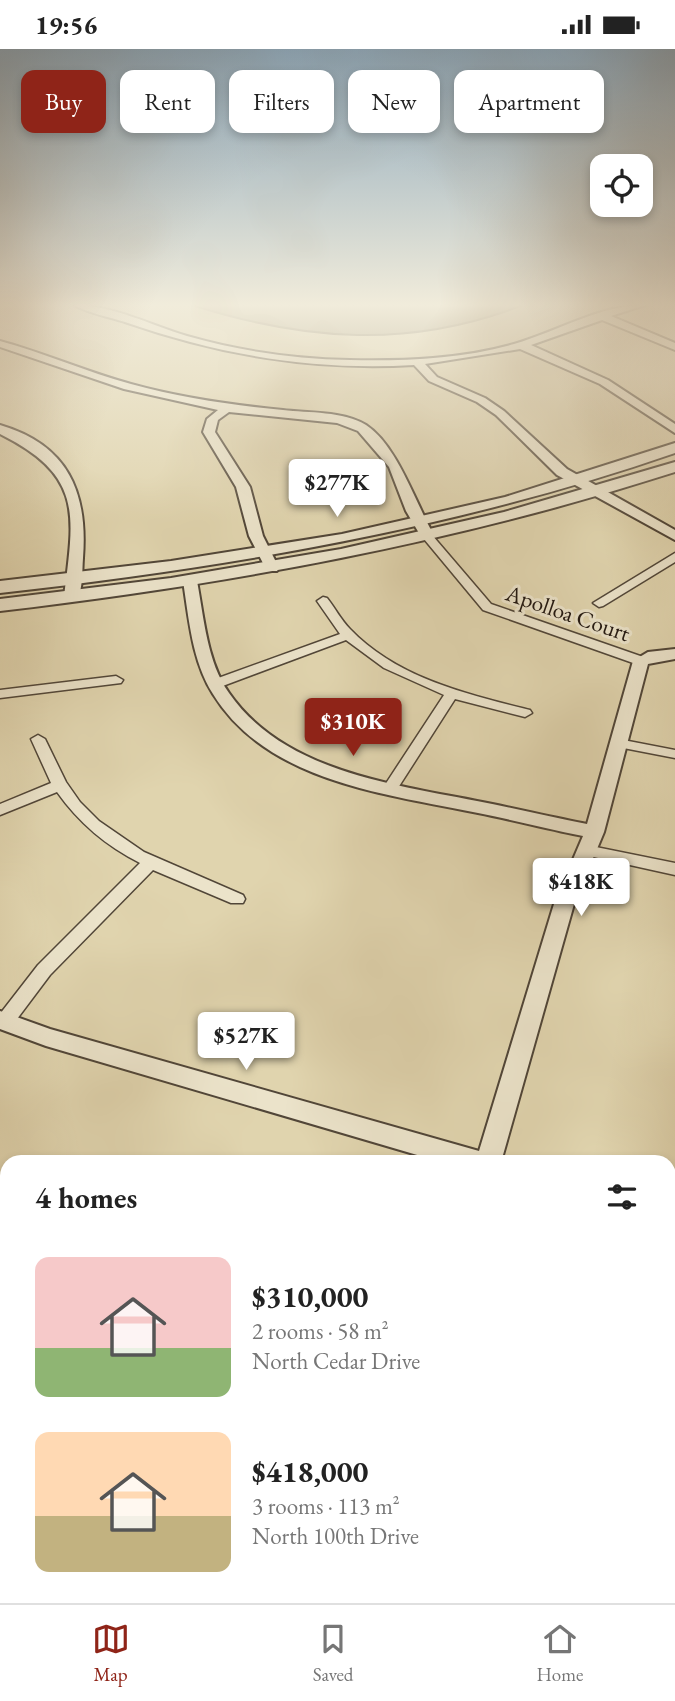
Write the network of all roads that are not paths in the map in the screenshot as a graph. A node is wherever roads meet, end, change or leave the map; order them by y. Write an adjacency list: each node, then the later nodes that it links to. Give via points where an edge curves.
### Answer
1 (100, 378): 4 (street)
2 (432, 378): 9 (street, via 500,413)
3 (594, 378): 6 (street)
4 (227, 408): 11 (street, via 340,420 362,428 395,466); 14 (street, via 213,419 209,432 243,488)
5 (0, 429): 17 (street, via 42,453 74,490 80,523)
6 (675, 429)
7 (675, 448): 9 (street)
8 (675, 467): 10 (street)
9 (576, 481): 10 (street); 11 (street)
10 (595, 493): 11 (street); 12 (street)
11 (423, 529): 14 (street); 22 (street, Apolloa Court, via 487,607)
12 (675, 536)
13 (675, 558): 19 (street)
14 (268, 560): 15 (street); 17 (street)
15 (190, 581): 17 (street); 24 (street)
16 (0, 586): 17 (street)
17 (73, 587): 20 (street)
18 (323, 601): 21 (street)
19 (598, 603)
20 (0, 604)
21 (349, 635): 24 (street); 26 (street, via 393,668)
22 (657, 656): 29 (street)
23 (116, 680): 25 (street)
24 (215, 684): 32 (street, via 232,709 269,742 334,773)
25 (0, 694)
26 (451, 695): 27 (street); 32 (street)
27 (525, 713)
28 (38, 739): 31 (street)
29 (618, 743): 30 (street); 34 (street)
30 (675, 754)
31 (60, 785): 33 (street); 35 (street, via 98,829)
32 (391, 788): 34 (street)
33 (0, 810)
34 (590, 841): 36 (street); 40 (street, via 564,904)
35 (149, 864): 37 (street); 38 (street, via 44,970)
36 (675, 869)
37 (237, 899)
38 (2, 1021): 39 (street)
39 (454, 1155)
40 (490, 1155)

